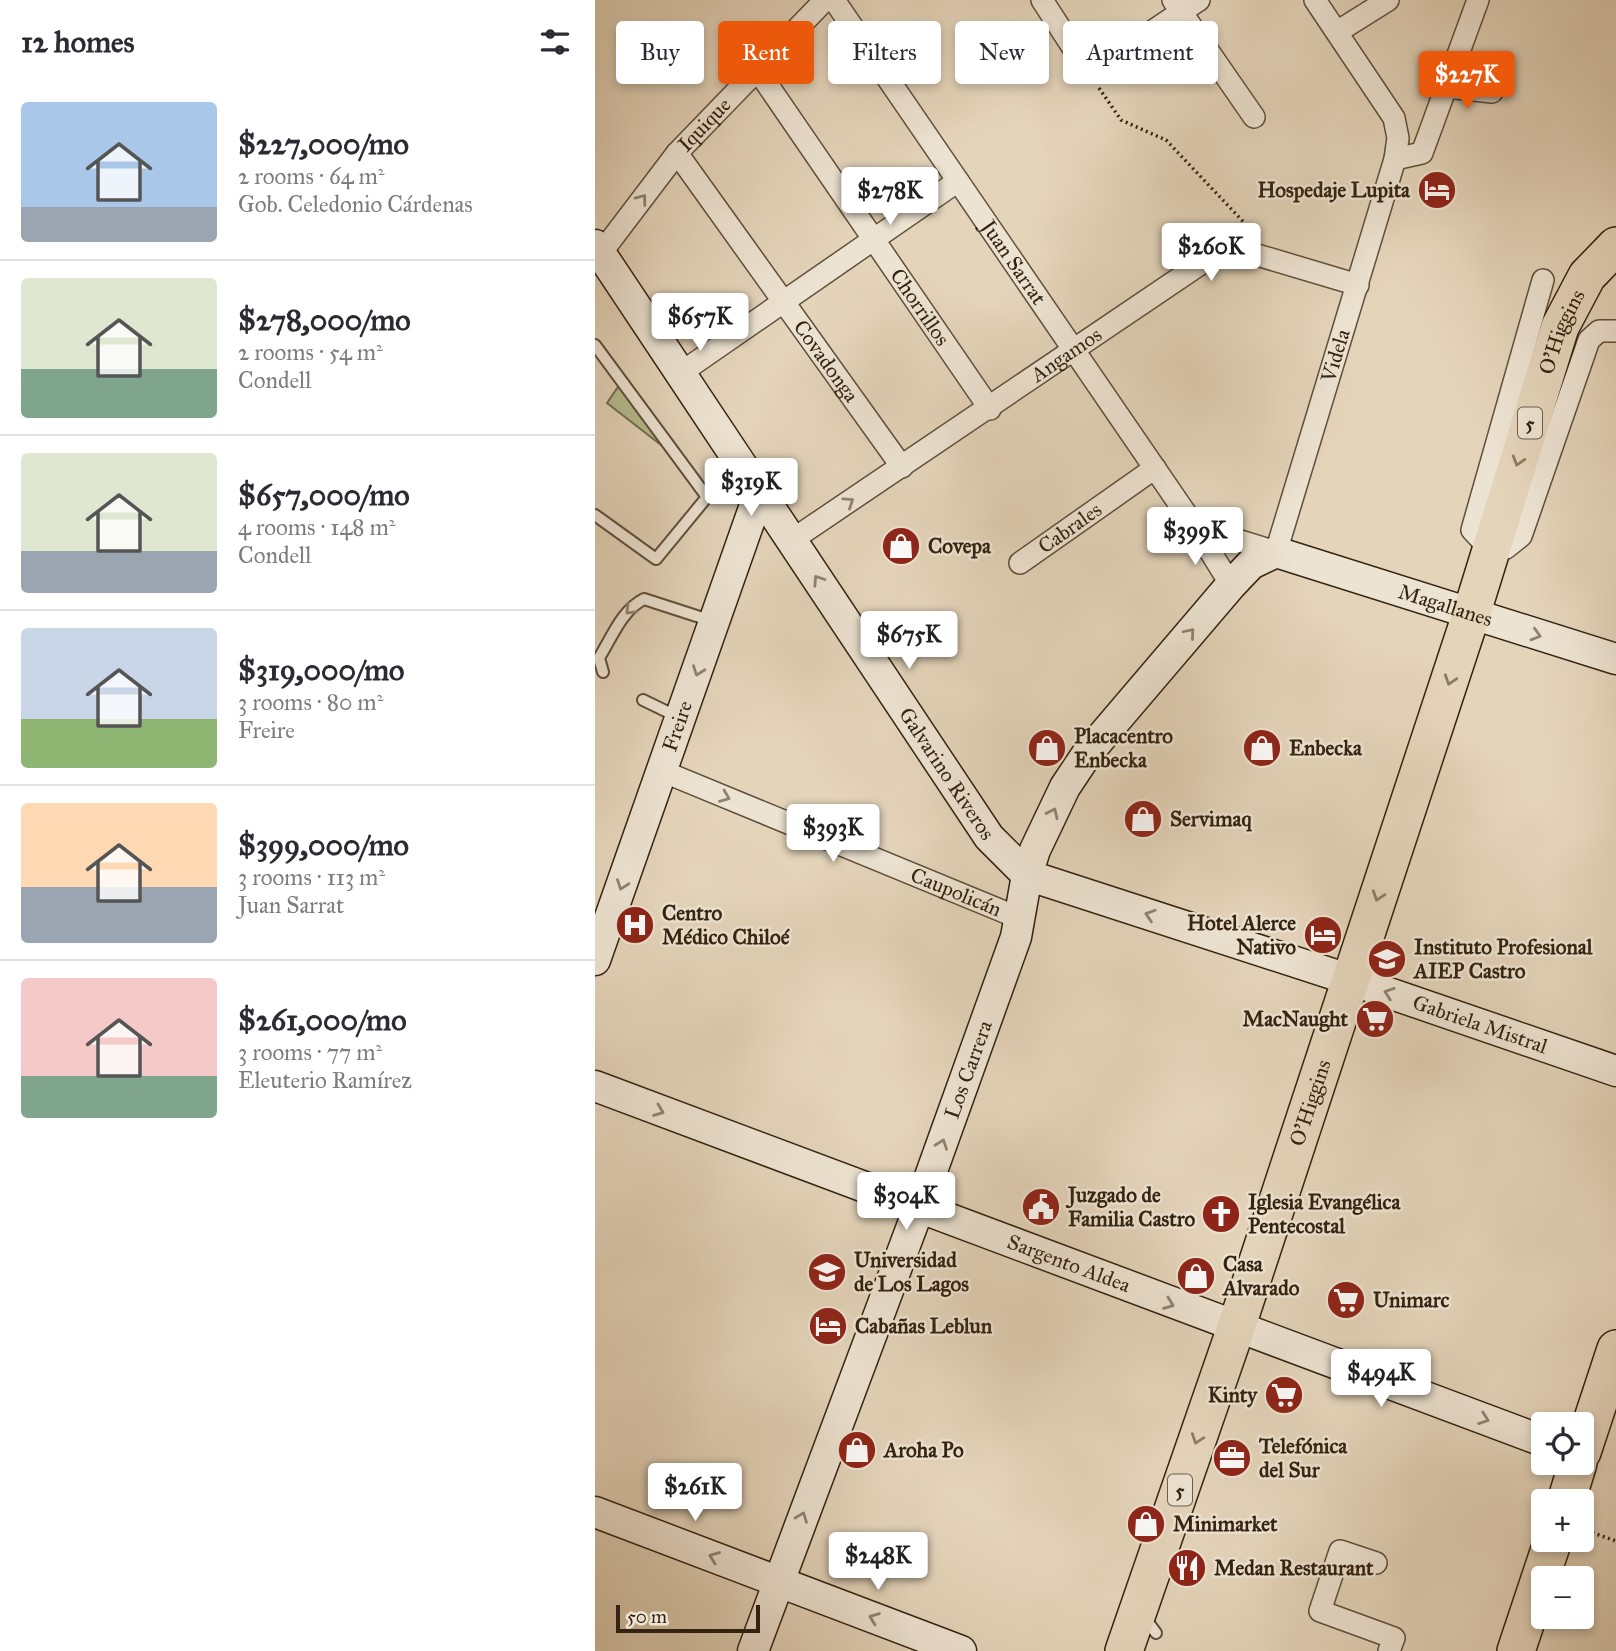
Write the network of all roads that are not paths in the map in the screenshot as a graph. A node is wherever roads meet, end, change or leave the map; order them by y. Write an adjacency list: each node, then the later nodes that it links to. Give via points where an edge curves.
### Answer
1 (825, 0): 9 (street, Iquique)
2 (834, 0): 20 (street, Juan Sarrat)
3 (1042, 0): 11 (street)
4 (1199, 0): 8 (street)
5 (1315, 0): 12 (street, Videla)
6 (1388, 0): 12 (street)
7 (1478, 0): 15 (street)
8 (1177, 6): 10 (street); 17 (street)
9 (804, 21)
10 (1159, 21)
11 (1063, 32)
12 (1337, 32): 19 (street, Videla, via 1394,118 1398,138)
13 (741, 84): 18 (street, Iquique)
14 (767, 84): 21 (street, Chorrillos)
15 (1446, 88): 16 (street); 19 (street, via 1422,153)
16 (1493, 92)
17 (1254, 117)
18 (677, 153): 23 (street, Iquique, one-way to 18); 26 (street, Covadonga)
19 (1395, 159): 25 (street, Videla)
20 (958, 181): 21 (street); 29 (street, Juan Sarrat)
21 (874, 240): 26 (street); 31 (street, Chorrillos)
22 (1616, 246): 38 (highway, O'Higgins / 5, one-way to 38, via 1587,276 1560,327)
23 (597, 253): 30 (main road, Galvarino Riveros)
24 (1543, 281): 38 (street, O'Higgins, via 1472,530)
25 (1358, 285): 29 (street, Angamos, via 1227,246); 39 (street, Videla)
26 (785, 303): 30 (street); 32 (street, Covadonga)
27 (1616, 331): 38 (street, O'Higgins, via 1599,331 1589,340 1521,536 1506,548)
28 (595, 345): 35 (lane, via 707,497 656,559)
29 (1075, 352): 31 (street, Angamos); 33 (street, Juan Sarrat)
30 (682, 372): 34 (main road, Galvarino Riveros)
31 (989, 409): 32 (street, Angamos)
32 (902, 467): 37 (street, Angamos, one-way to 32)
33 (1155, 468): 36 (street, Juan Sarrat); 40 (street, Cabrales)
34 (760, 491): 37 (main road, Galvarino Riveros); 41 (main road, Freire)
35 (595, 515)
36 (1195, 527): 39 (street); 42 (street, Juan Sarrat)
37 (792, 540): 41 (main road, via 769,538); 50 (main road, Galvarino Riveros, one-way to 37, via 989,837)
38 (1490, 550): 43 (highway, O'Higgins / 5)
39 (1276, 552): 42 (main road, Los Carrera, via 1251,564); 43 (main road, Magallanes)
40 (1020, 563)
41 (735, 567): 44 (main road, Freire)
42 (1231, 585): 50 (main road, Los Carrera, one-way to 42, via 1065,787 1087,754)
43 (1471, 615): 45 (main road, Magallanes, one-way to 45); 53 (highway, O'Higgins / 5, one-way to 53)
44 (715, 622): 46 (lane, one-way to 46, via 644,598 623,617 599,658); 48 (main road, Freire, one-way to 48)
45 (1616, 659)
46 (603, 672)
47 (643, 700): 48 (lane)
48 (681, 718): 49 (main road, Freire)
49 (662, 771): 51 (street, Caupolicán, one-way to 51); 52 (main road, Freire, one-way to 52)
50 (1027, 876): 51 (main road, Los Carrera); 53 (main road, Gabriela Mistral, one-way to 50)
51 (1019, 918): 56 (main road, Los Carrera, one-way to 51)
52 (595, 960)
53 (1350, 980): 54 (main road, Gabriela Mistral, one-way to 53); 57 (highway, O'Higgins / 5, via 1272,1235)
54 (1616, 1071)
55 (595, 1086): 56 (main road, Sargento Aldea, one-way to 56)
56 (919, 1210): 57 (main road, Sargento Aldea, one-way to 57); 64 (main road, Los Carrera, one-way to 56)
57 (1235, 1328): 60 (main road, Sargento Aldea, one-way to 60); 67 (highway, O'Higgins / 5, one-way to 67, via 1148,1621)
58 (1616, 1350): 59 (highway)
59 (1594, 1416)
60 (1531, 1437)
61 (595, 1512): 64 (main road, one-way to 61)
62 (1549, 1552): 69 (highway)
63 (1376, 1563): 68 (street, via 1340,1551 1320,1611 1394,1638)
64 (778, 1581): 65 (main road, Los Carrera); 66 (main road, one-way to 64)
65 (753, 1651)
66 (961, 1651)
67 (1124, 1651)
68 (1389, 1651)
69 (1516, 1651)

